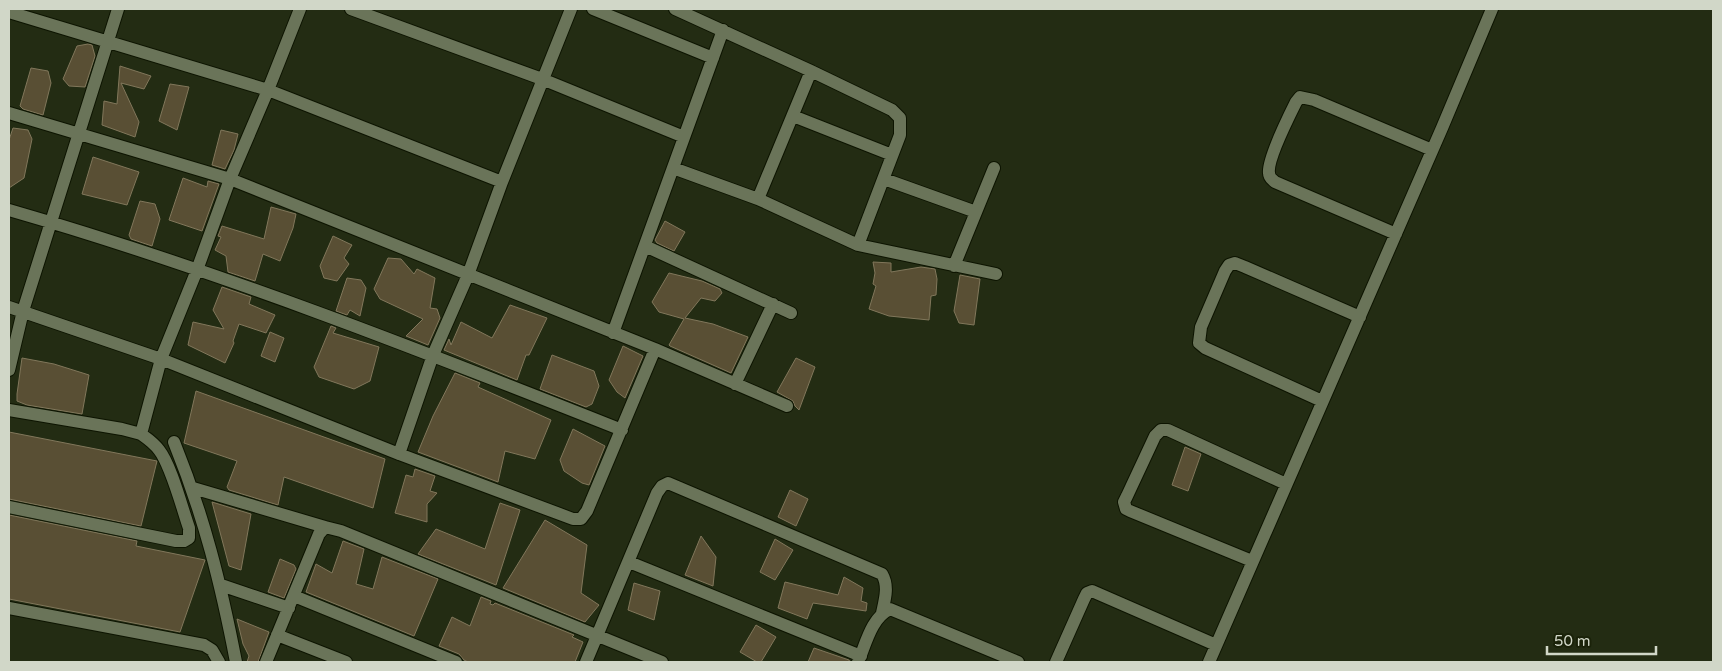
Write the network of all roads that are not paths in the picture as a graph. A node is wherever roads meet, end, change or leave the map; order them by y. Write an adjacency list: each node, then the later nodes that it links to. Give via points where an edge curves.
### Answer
1 (118, 9): 10 (street)
2 (300, 9): 14 (street)
3 (570, 9): 13 (street)
4 (593, 9): 11 (street)
5 (675, 9): 9 (street)
6 (1492, 9): 19 (street)
7 (356, 10): 13 (street)
8 (9, 12): 10 (street)
9 (723, 30): 11 (street); 12 (street)
10 (108, 41): 14 (street); 17 (street)
11 (713, 58): 18 (street)
12 (811, 71): 16 (street); 20 (street, via 892,110 900,118 900,135)
13 (542, 79): 18 (street); 25 (street)
14 (268, 90): 23 (street); 25 (street)
15 (9, 113): 17 (street)
16 (793, 116): 20 (street); 26 (street)
17 (80, 134): 23 (street); 29 (street)
18 (684, 137): 21 (street)
19 (1432, 150): 30 (street); 30 (street, via 1300,97 1271,160 1268,171 1275,182)
20 (892, 156): 24 (street)
21 (673, 168): 26 (street); 32 (street)
22 (994, 168): 28 (street)
23 (230, 179): 34 (street); 36 (street)
24 (884, 179): 28 (street); 31 (street)
25 (502, 182): 36 (street)
26 (758, 199): 31 (street)
27 (9, 210): 29 (street)
28 (976, 212): 33 (street)
29 (52, 222): 34 (street); 39 (street)
30 (1396, 234): 41 (street)
31 (858, 245): 33 (street)
32 (645, 246): 37 (street); 42 (street)
33 (954, 266): 35 (street)
34 (197, 270): 44 (street); 45 (street)
35 (996, 274)
36 (468, 275): 42 (street); 44 (street)
37 (773, 304): 40 (street); 47 (street)
38 (9, 307): 39 (street)
39 (23, 311): 45 (street); 46 (street)
40 (791, 313)
41 (1360, 316): 48 (street); 48 (street, via 1245,266 1235,263 1225,271 1201,326 1199,343)
42 (613, 333): 43 (street)
43 (655, 349): 47 (street); 51 (street)
44 (434, 355): 51 (street); 54 (street)
45 (161, 359): 52 (street); 54 (street)
46 (9, 370)
47 (735, 384): 49 (street)
48 (1322, 402): 55 (street)
49 (787, 406)
50 (9, 410): 52 (street)
51 (622, 430): 54 (street, via 587,511 580,519 565,517)
52 (141, 434): 57 (street, via 160,451 167,464 190,528 189,538 184,542)
53 (174, 442): 56 (street)
54 (399, 454)
55 (1286, 484): 60 (street); 60 (street, via 1168,430 1161,430 1155,436 1124,502 1130,511)
56 (193, 488): 58 (street); 61 (street)
57 (9, 507)
58 (325, 527): 62 (street, via 319,534); 66 (street)
59 (629, 562): 64 (street, via 657,493 668,484 882,574 886,581); 66 (street); 68 (street)
60 (1252, 562): 67 (street)
61 (220, 585): 62 (street); 70 (street)
62 (291, 602): 65 (street); 73 (street)
63 (9, 608): 69 (street, via 204,645 212,650)
64 (882, 613): 68 (street); 76 (street, via 890,609)
65 (278, 635): 71 (street); 72 (street)
66 (597, 635): 74 (street); 75 (street)
67 (1216, 645): 77 (street, via 1092,591 1084,598); 78 (street)
68 (860, 659)
69 (219, 662)
70 (236, 662)
71 (266, 662)
72 (346, 662)
73 (456, 662)
74 (586, 662)
75 (662, 662)
76 (1018, 662)
77 (1056, 662)
78 (1208, 662)

